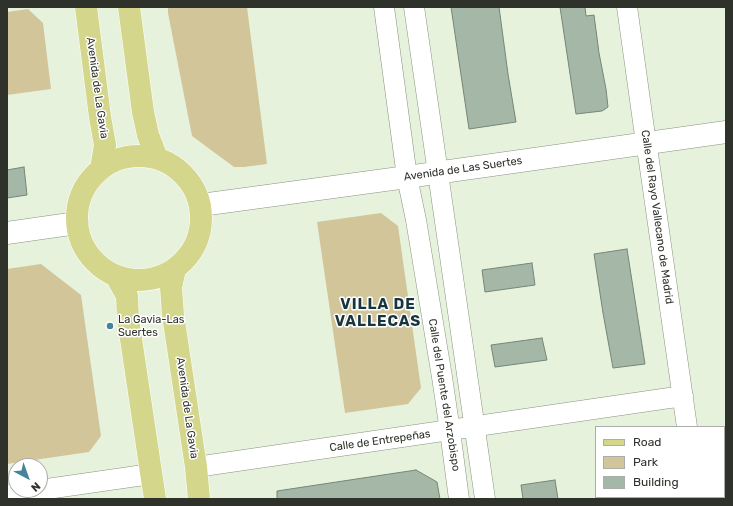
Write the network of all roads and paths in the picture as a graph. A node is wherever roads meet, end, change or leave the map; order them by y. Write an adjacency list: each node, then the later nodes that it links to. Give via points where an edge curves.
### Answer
1 (86, 7): 9 (main road, Avenida de La Gavia, via 105,145)
2 (130, 7): 8 (main road, via 143,112)
3 (384, 7): 11 (street, Calle del Puente del Arzobispo)
4 (414, 7): 10 (street)
5 (627, 7): 7 (street, Calle del Rayo Vallecano de Madrid)
6 (726, 132): 7 (main road, Avenida de Las Suertes)
7 (646, 143): 10 (main road, Avenida de Las Suertes); 17 (street, Calle del Rayo Vallecano de Madrid)
8 (157, 158): 9 (main road, via 136,156 115,161); 12 (main road, via 184,174 197,192)
9 (100, 169): 13 (main road, via 86,186 79,202)
10 (438, 172): 11 (main road, Avenida de Las Suertes); 19 (street)
11 (408, 177): 12 (main road, Avenida de Las Suertes); 20 (street, Calle del Puente del Arzobispo)
12 (201, 205): 15 (main road, via 202,220 198,240 190,254)
13 (77, 223): 14 (main road); 16 (main road, via 80,237 90,257)
14 (7, 234)
15 (175, 269): 16 (main road, via 159,277 138,281); 21 (main road, Avenida de La Gavia, via 171,287 173,315)
16 (116, 276): 22 (main road, via 127,296 128,319)
17 (683, 396): 18 (street, Calle del Rayo Vallecano de Madrid); 19 (street, Calle de Entrepeñas)
18 (687, 426)
19 (474, 427): 20 (street, Calle de Entrepeñas); 27 (street)
20 (450, 431): 21 (street, Calle de Entrepeñas); 26 (street, Calle del Puente del Arzobispo)
21 (196, 468): 25 (main road, Avenida de La Gavia)
22 (151, 474): 23 (street); 24 (main road)
23 (48, 489)
24 (155, 499)
25 (199, 499)
26 (459, 499)
27 (485, 499)

